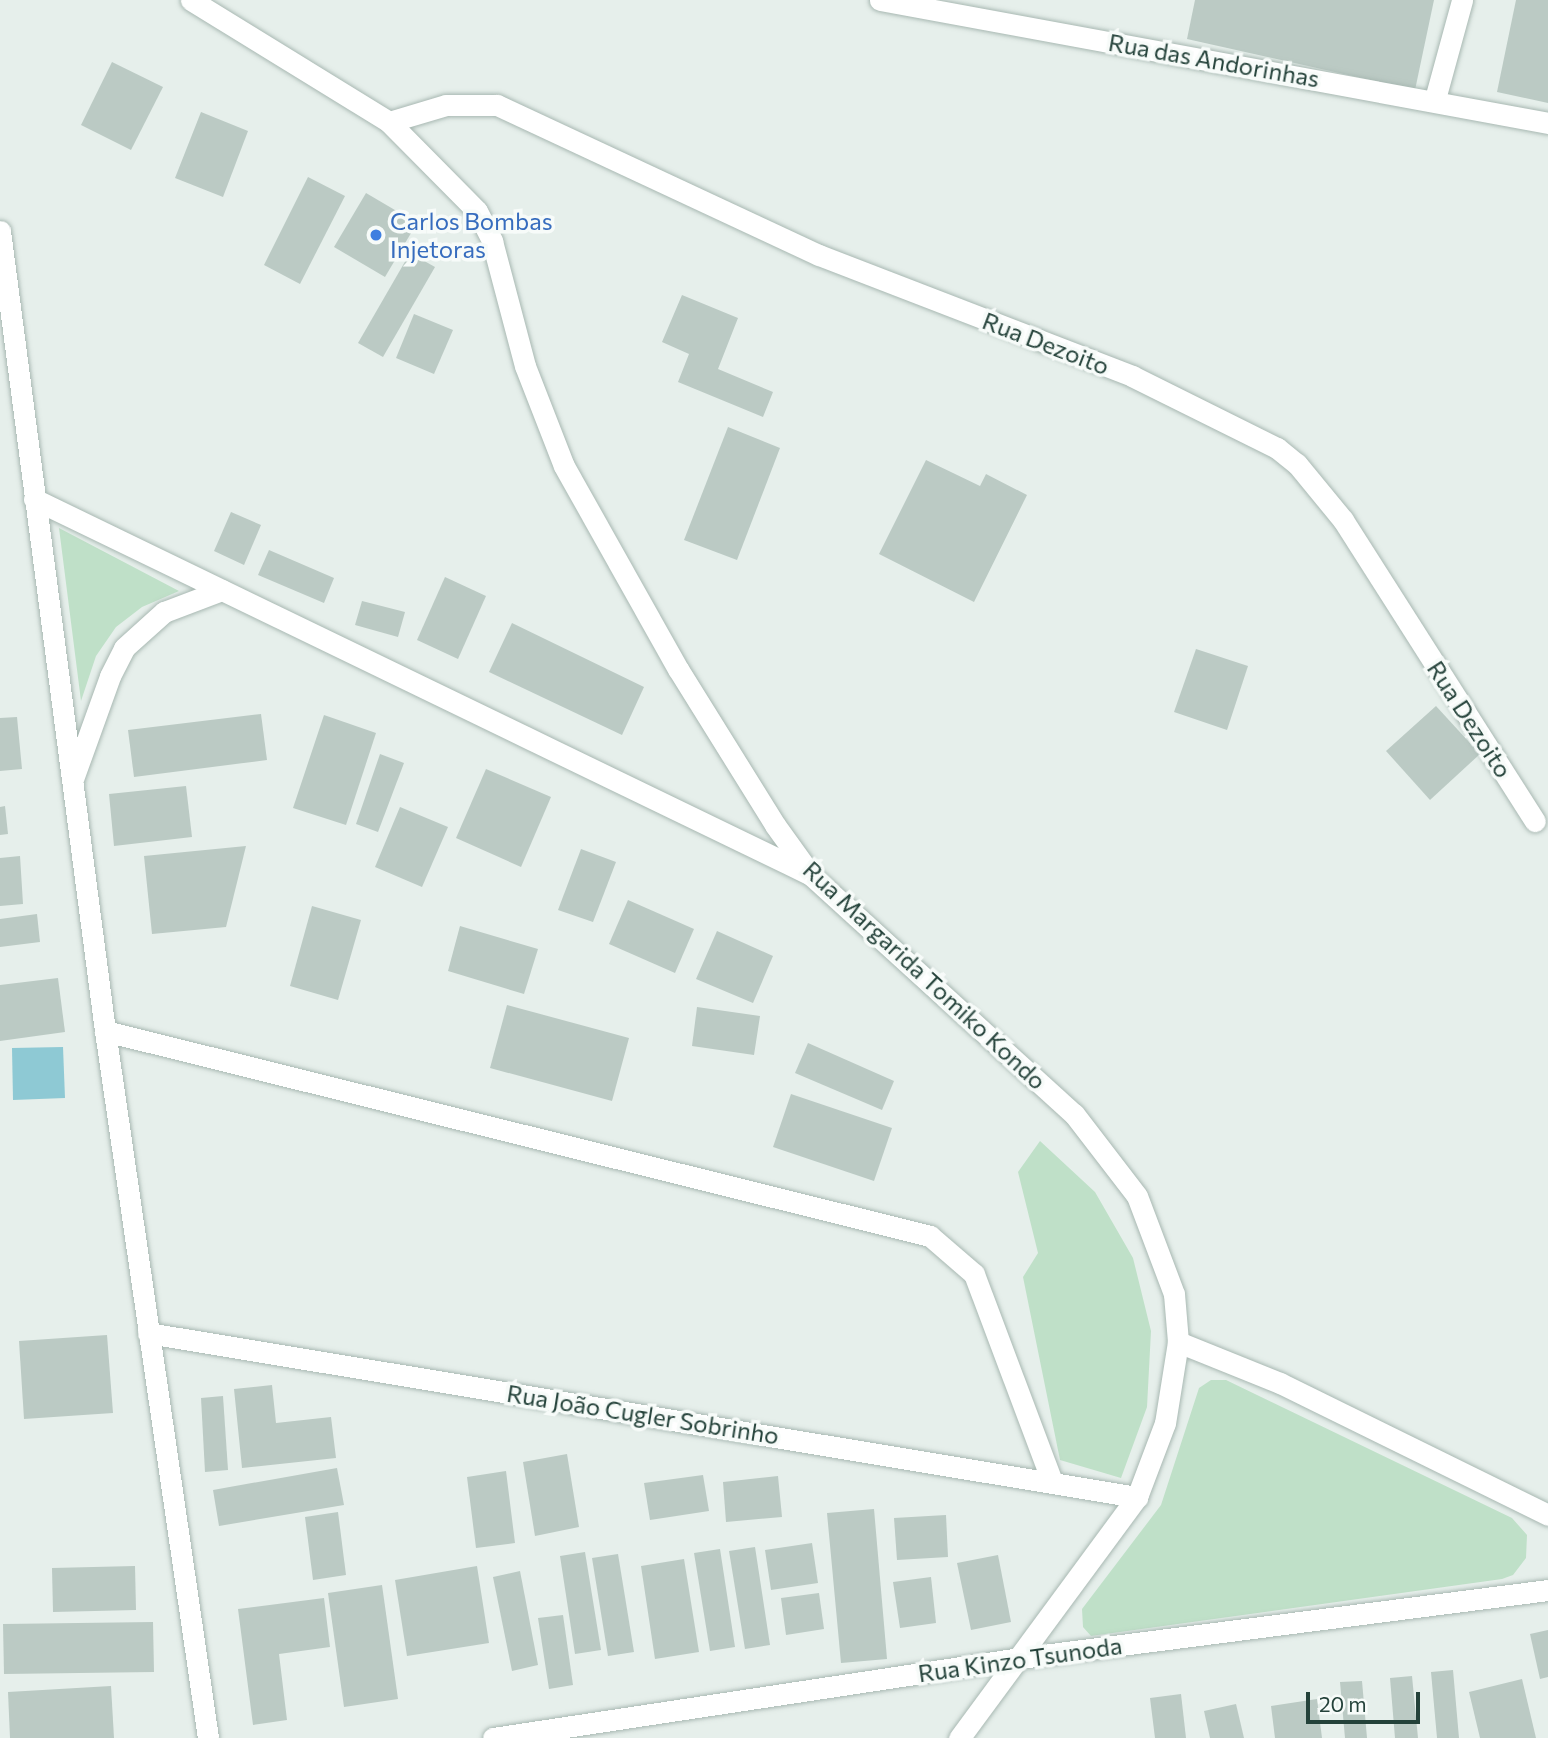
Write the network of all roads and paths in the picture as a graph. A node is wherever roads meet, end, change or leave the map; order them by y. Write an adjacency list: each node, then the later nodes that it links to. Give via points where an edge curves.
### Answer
1 (191, 0): 5 (street, Rua Margarida Tomiko Kondo)
2 (880, 0): 4 (street, Rua das Andorinhas)
3 (1462, 0): 4 (street)
4 (1435, 99): 6 (street, Rua das Andorinhas)
5 (389, 122): 11 (street, Rua Dezoito, via 446,105 497,105 819,255 1132,376 1277,448 1297,464 1343,520); 12 (street, Rua Margarida Tomiko Kondo, via 477,211 492,241 525,366 564,466 685,681)
6 (1548, 123)
7 (0, 231): 8 (street)
8 (34, 499): 9 (street); 10 (street)
9 (222, 590): 10 (street, via 164,612 124,648); 12 (street)
10 (72, 783): 13 (street)
11 (1535, 821)
12 (811, 875): 15 (street, Rua Margarida Tomiko Kondo, via 1074,1114 1109,1154 1137,1196 1156,1239 1174,1294)
13 (105, 1031): 14 (street); 16 (street, via 930,1236 974,1274)
14 (148, 1333): 16 (street, Rua João Cugler Sobrinho); 21 (street)
15 (1178, 1342): 17 (street, Rua Margarida Tomiko Kondo, via 1165,1423); 18 (street, via 1280,1383)
16 (1052, 1482): 17 (street, Rua João Cugler Sobrinho)
17 (1137, 1497): 20 (street, Rua Margarida Tomiko Kondo)
18 (1548, 1515)
19 (1548, 1590): 20 (street, Rua Kinzo Tsunoda)
20 (1020, 1658): 22 (street, Rua Kinzo Tsunoda); 23 (street, Rua Margarida Tomiko Kondo)
21 (208, 1738)
22 (493, 1738)
23 (959, 1738)

